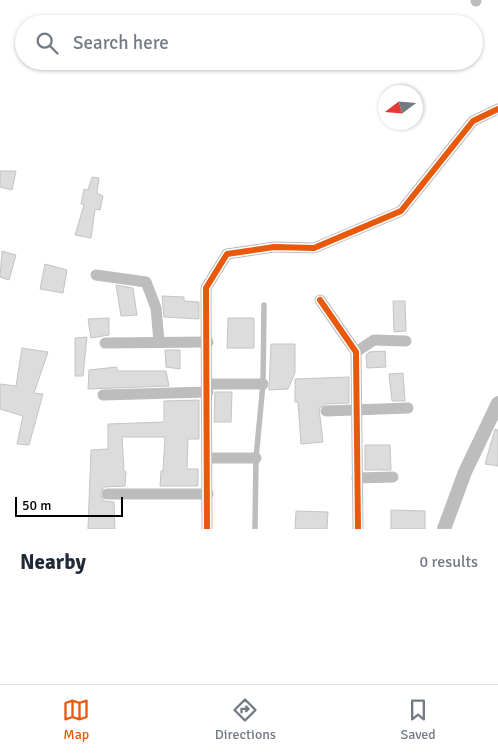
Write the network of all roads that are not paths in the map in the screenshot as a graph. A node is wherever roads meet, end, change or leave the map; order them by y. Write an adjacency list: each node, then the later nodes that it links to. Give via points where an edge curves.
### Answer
1 (498, 109): 7 (street, via 473,121 400,211 314,248 274,248 227,254 206,288)
2 (96, 275): 6 (street, via 146,282 156,308)
3 (320, 300): 9 (street)
4 (264, 305): 10 (lane)
5 (406, 341): 9 (street, via 374,340)
6 (160, 342): 7 (street); 8 (street)
7 (208, 342): 11 (street)
8 (105, 343)
9 (356, 352): 15 (street)
10 (263, 384): 11 (street); 18 (lane)
11 (208, 388): 12 (street); 17 (street)
12 (103, 395)
13 (498, 403): 26 (street, via 465,472)
14 (408, 408): 15 (street)
15 (357, 410): 16 (street); 20 (street)
16 (326, 411)
17 (208, 458): 18 (street); 22 (street)
18 (256, 458): 24 (lane)
19 (393, 477): 20 (street)
20 (357, 478): 25 (street)
21 (107, 494): 22 (street)
22 (208, 494): 23 (street)
23 (207, 529)
24 (256, 529)
25 (358, 529)
26 (444, 529)

